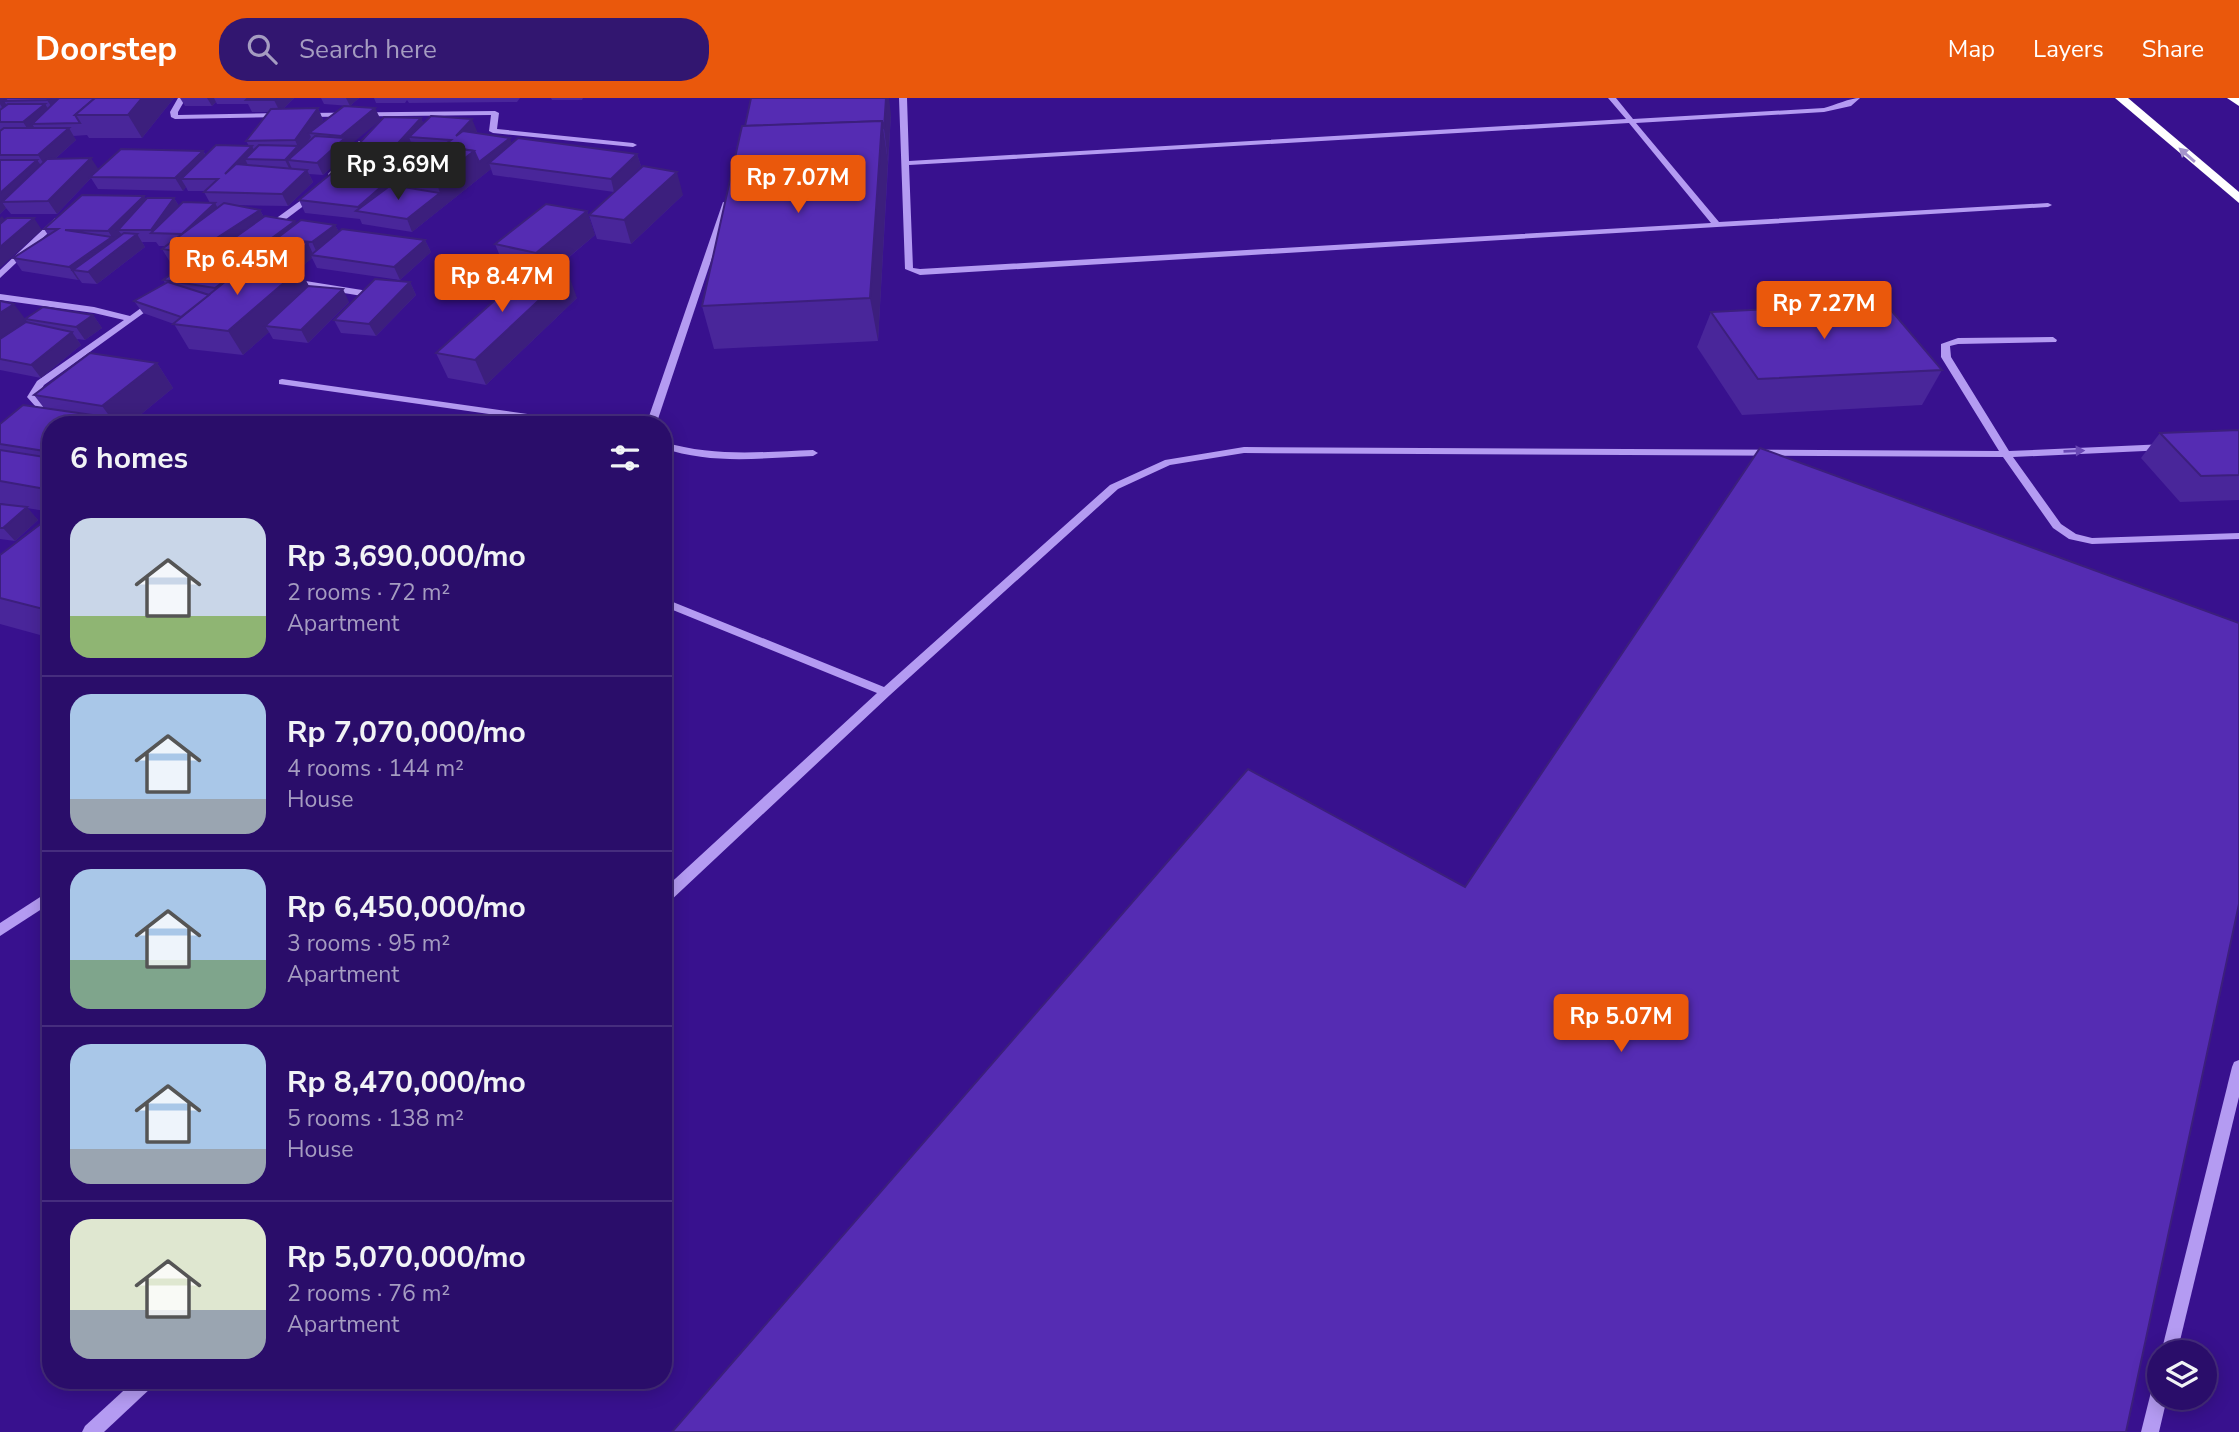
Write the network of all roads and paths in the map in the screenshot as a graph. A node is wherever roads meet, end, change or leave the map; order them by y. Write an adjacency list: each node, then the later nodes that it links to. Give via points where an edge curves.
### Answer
1 (183, 98): 8 (street, via 175,117)
2 (903, 98): 13 (street)
3 (1612, 98): 10 (lane)
4 (1856, 98): 10 (street, via 1824,110)
5 (2120, 98): 15 (highway, one-way to 5)
6 (2233, 98): 7 (highway)
7 (2239, 102)
8 (390, 112): 9 (street); 12 (street, via 495,113 493,131)
9 (381, 121)
10 (1630, 121): 13 (street); 19 (lane)
11 (373, 131): 18 (street, via 308,201)
12 (633, 145)
13 (905, 163): 19 (street, via 909,269 920,272)
14 (732, 190): 33 (street)
15 (2239, 200)
16 (2048, 205): 19 (street)
17 (61, 217): 21 (street)
18 (272, 222): 22 (street); 23 (street)
19 (1717, 225)
20 (38, 226): 21 (street)
21 (51, 226): 24 (street)
22 (287, 227)
23 (263, 232)
24 (0, 275)
25 (283, 281): 26 (street)
26 (362, 293)
27 (0, 297): 29 (street)
28 (162, 297): 29 (street)
29 (132, 318): 34 (street, via 40,383 32,397 41,407)
30 (2053, 340): 38 (street, via 1945,344 1946,357)
31 (282, 383): 32 (street)
32 (519, 416)
33 (654, 416)
34 (19, 424)
35 (2184, 446): 38 (street, one-way to 35)
36 (672, 449): 37 (street, via 702,454)
37 (813, 453)
38 (2006, 454): 39 (street, via 2057,526 2073,537 2092,541); 41 (street, via 1244,450 1168,462 1114,487)
39 (2239, 536)
40 (672, 606): 41 (street)
41 (886, 692): 42 (street)
42 (672, 892)
43 (42, 901): 44 (street)
44 (0, 930)
45 (2239, 1067): 46 (lane)
46 (2172, 1340)
47 (137, 1389): 49 (street)
48 (2156, 1410): 50 (street)
49 (91, 1432)
50 (2150, 1432)

